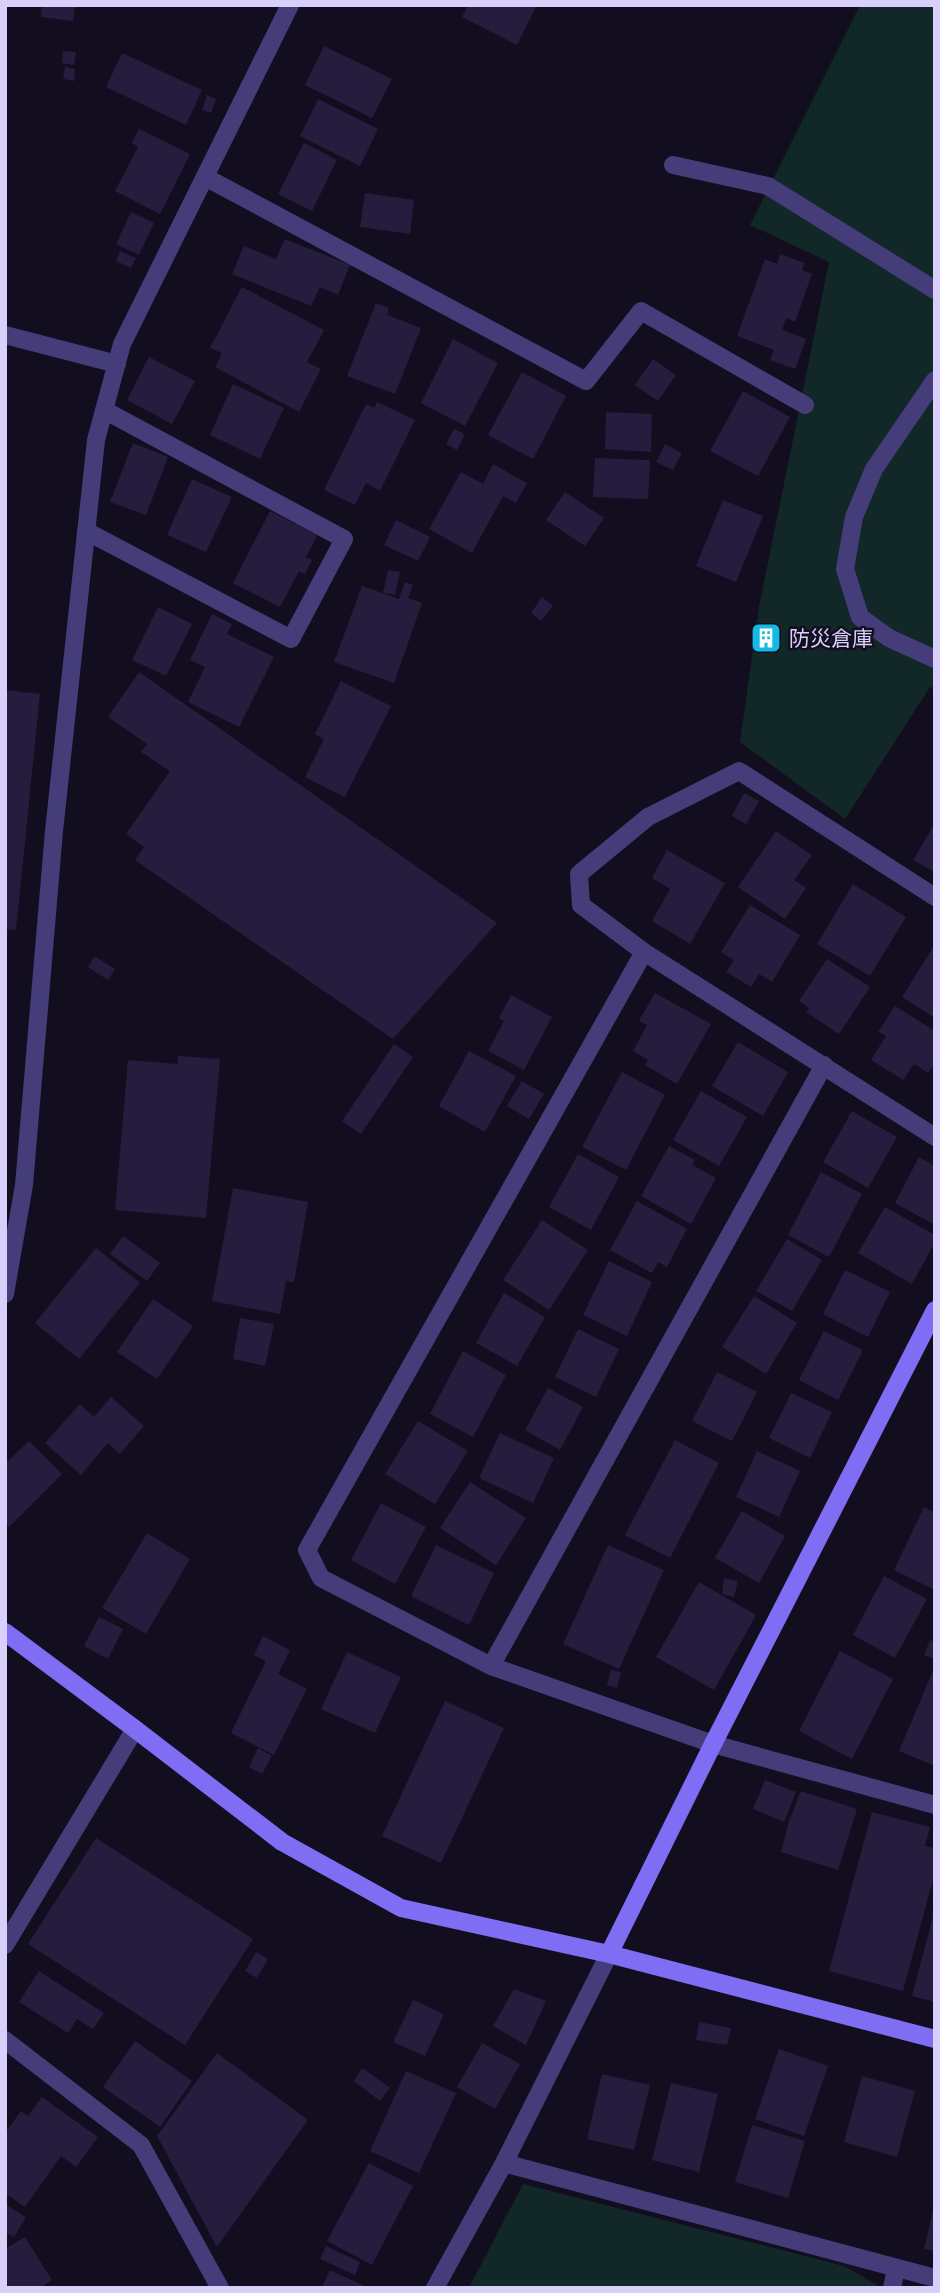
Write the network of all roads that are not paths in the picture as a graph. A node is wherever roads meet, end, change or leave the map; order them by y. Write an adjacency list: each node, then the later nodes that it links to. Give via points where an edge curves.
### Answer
1 (290, 5): 3 (street)
2 (673, 165): 4 (street, via 768,186)
3 (205, 177): 6 (street, via 122,344); 8 (street, via 586,381 641,311)
4 (935, 290)
5 (5, 335): 6 (street)
6 (117, 364): 9 (street)
7 (935, 380): 11 (street, via 874,469 854,517 845,569 860,617 889,638)
8 (805, 405)
9 (104, 410): 10 (street); 10 (street, via 344,539 291,639)
10 (86, 531): 16 (street, via 54,831 24,1185)
11 (935, 659)
12 (935, 897): 13 (street, via 739,771 648,817 579,874 581,905)
13 (644, 952): 14 (street); 20 (street, via 307,1550 321,1578)
14 (824, 1065): 15 (street); 20 (street)
15 (935, 1137)
16 (11, 1232): 17 (street)
17 (5, 1294)
18 (935, 1310): 22 (street)
19 (5, 1632): 21 (street)
20 (491, 1666): 22 (street)
21 (135, 1729): 24 (street); 25 (street, via 282,1842 401,1908)
22 (713, 1744): 23 (street); 25 (street)
23 (935, 1805)
24 (5, 1945)
25 (609, 1954): 26 (street); 28 (street)
26 (935, 2039)
27 (5, 2040): 31 (street, via 141,2145)
28 (503, 2163): 29 (street); 32 (street)
29 (896, 2268): 30 (street); 33 (street)
30 (935, 2278)
31 (220, 2288)
32 (435, 2288)
33 (892, 2288)

